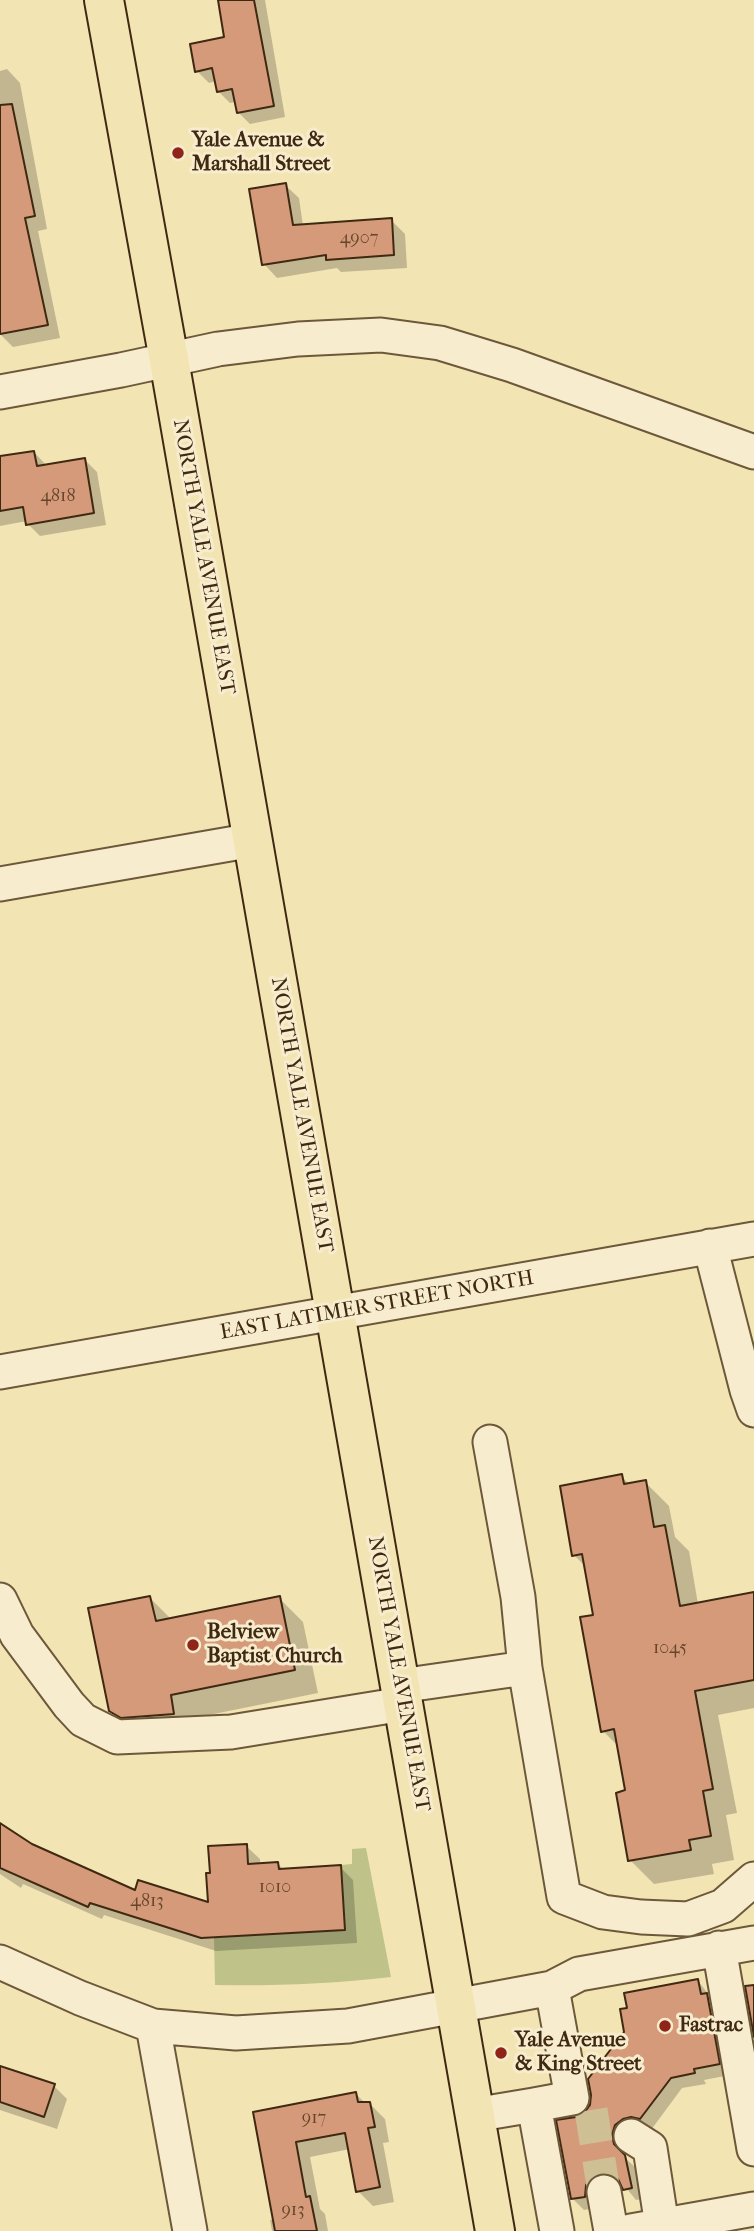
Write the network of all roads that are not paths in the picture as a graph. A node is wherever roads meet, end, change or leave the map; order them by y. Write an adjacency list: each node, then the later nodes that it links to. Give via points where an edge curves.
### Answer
1 (104, 0): 2 (main road, NORTH YALE AVENUE EAST)
2 (169, 360): 3 (street); 4 (street, via 298,339 381,335 440,343); 5 (main road, NORTH YALE AVENUE EAST)
3 (0, 392)
4 (754, 452)
5 (253, 840): 6 (street); 9 (main road, NORTH YALE AVENUE EAST)
6 (0, 884)
7 (754, 1239): 8 (street, EAST LATIMER STREET NORTH)
8 (710, 1246): 9 (street, EAST LATIMER STREET NORTH); 11 (street)
9 (336, 1314): 10 (street, EAST LATIMER STREET NORTH); 15 (main road, NORTH YALE AVENUE EAST)
10 (0, 1372)
11 (754, 1410)
12 (490, 1442): 14 (street, via 518,1597)
13 (0, 1600): 15 (street, via 17,1634 83,1720 117,1737 231,1732)
14 (525, 1668): 15 (street); 16 (street, via 564,1897 603,1912 688,1919 723,1906)
15 (401, 1695): 21 (main road, NORTH YALE AVENUE EAST)
16 (754, 1879)
17 (754, 1943): 18 (street)
18 (719, 1948): 20 (street, via 579,1974); 26 (street)
19 (0, 1962): 22 (street)
20 (552, 1988): 21 (street); 23 (street, via 572,2098)
21 (455, 2007): 22 (street, via 348,2026 248,2032); 24 (main road, NORTH YALE AVENUE EAST)
22 (153, 2026): 30 (street)
23 (534, 2105): 24 (street); 32 (street)
24 (474, 2115): 31 (main road, NORTH YALE AVENUE EAST)
25 (631, 2136): 29 (street, via 650,2148)
26 (754, 2149)
27 (604, 2192): 33 (street)
28 (754, 2209): 29 (street)
29 (647, 2228)
30 (190, 2231)
31 (495, 2231)
32 (557, 2231)
33 (611, 2231)

